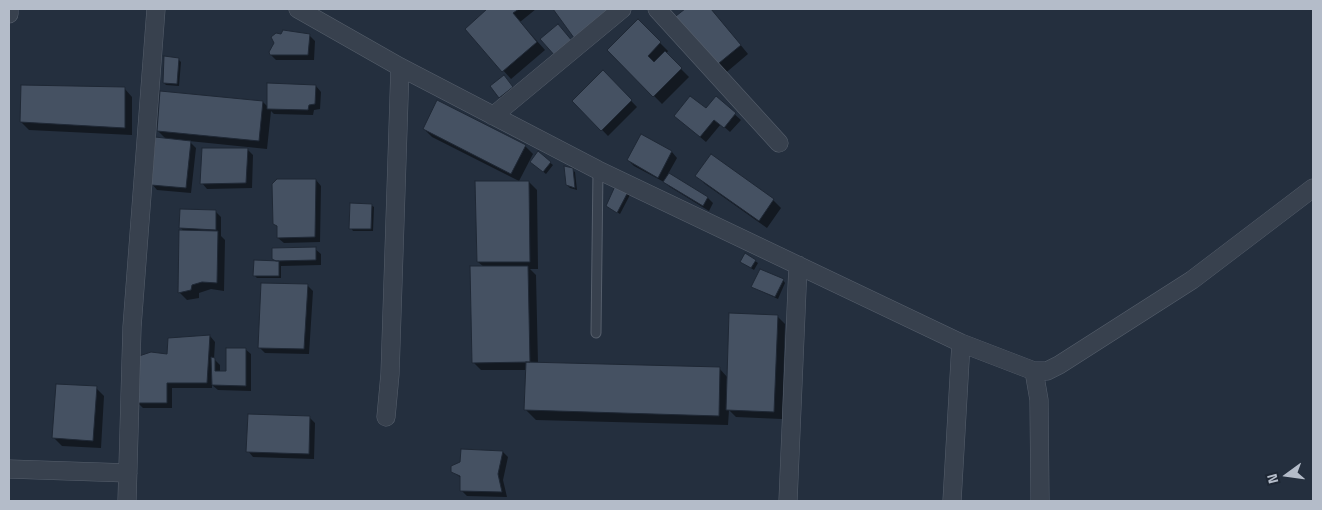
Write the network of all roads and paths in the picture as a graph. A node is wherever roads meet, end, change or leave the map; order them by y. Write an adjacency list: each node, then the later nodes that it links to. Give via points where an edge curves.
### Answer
1 (9, 9): 6 (street)
2 (156, 9): 18 (street, via 132,327)
3 (298, 9): 7 (street)
4 (622, 9): 8 (street)
5 (657, 9): 9 (street)
6 (9, 14)
7 (400, 68): 8 (street); 16 (street)
8 (493, 116): 10 (street)
9 (778, 143)
10 (598, 170): 12 (street); 13 (lane)
11 (1313, 188): 15 (street, via 1192,280 1060,365 1047,371)
12 (798, 265): 14 (street); 20 (street)
13 (596, 333)
14 (961, 343): 15 (street); 21 (street)
15 (1034, 371): 22 (street, via 1039,400)
16 (386, 416)
17 (9, 469): 18 (street)
18 (128, 473): 19 (street)
19 (127, 501)
20 (788, 501)
21 (952, 501)
22 (1040, 501)

